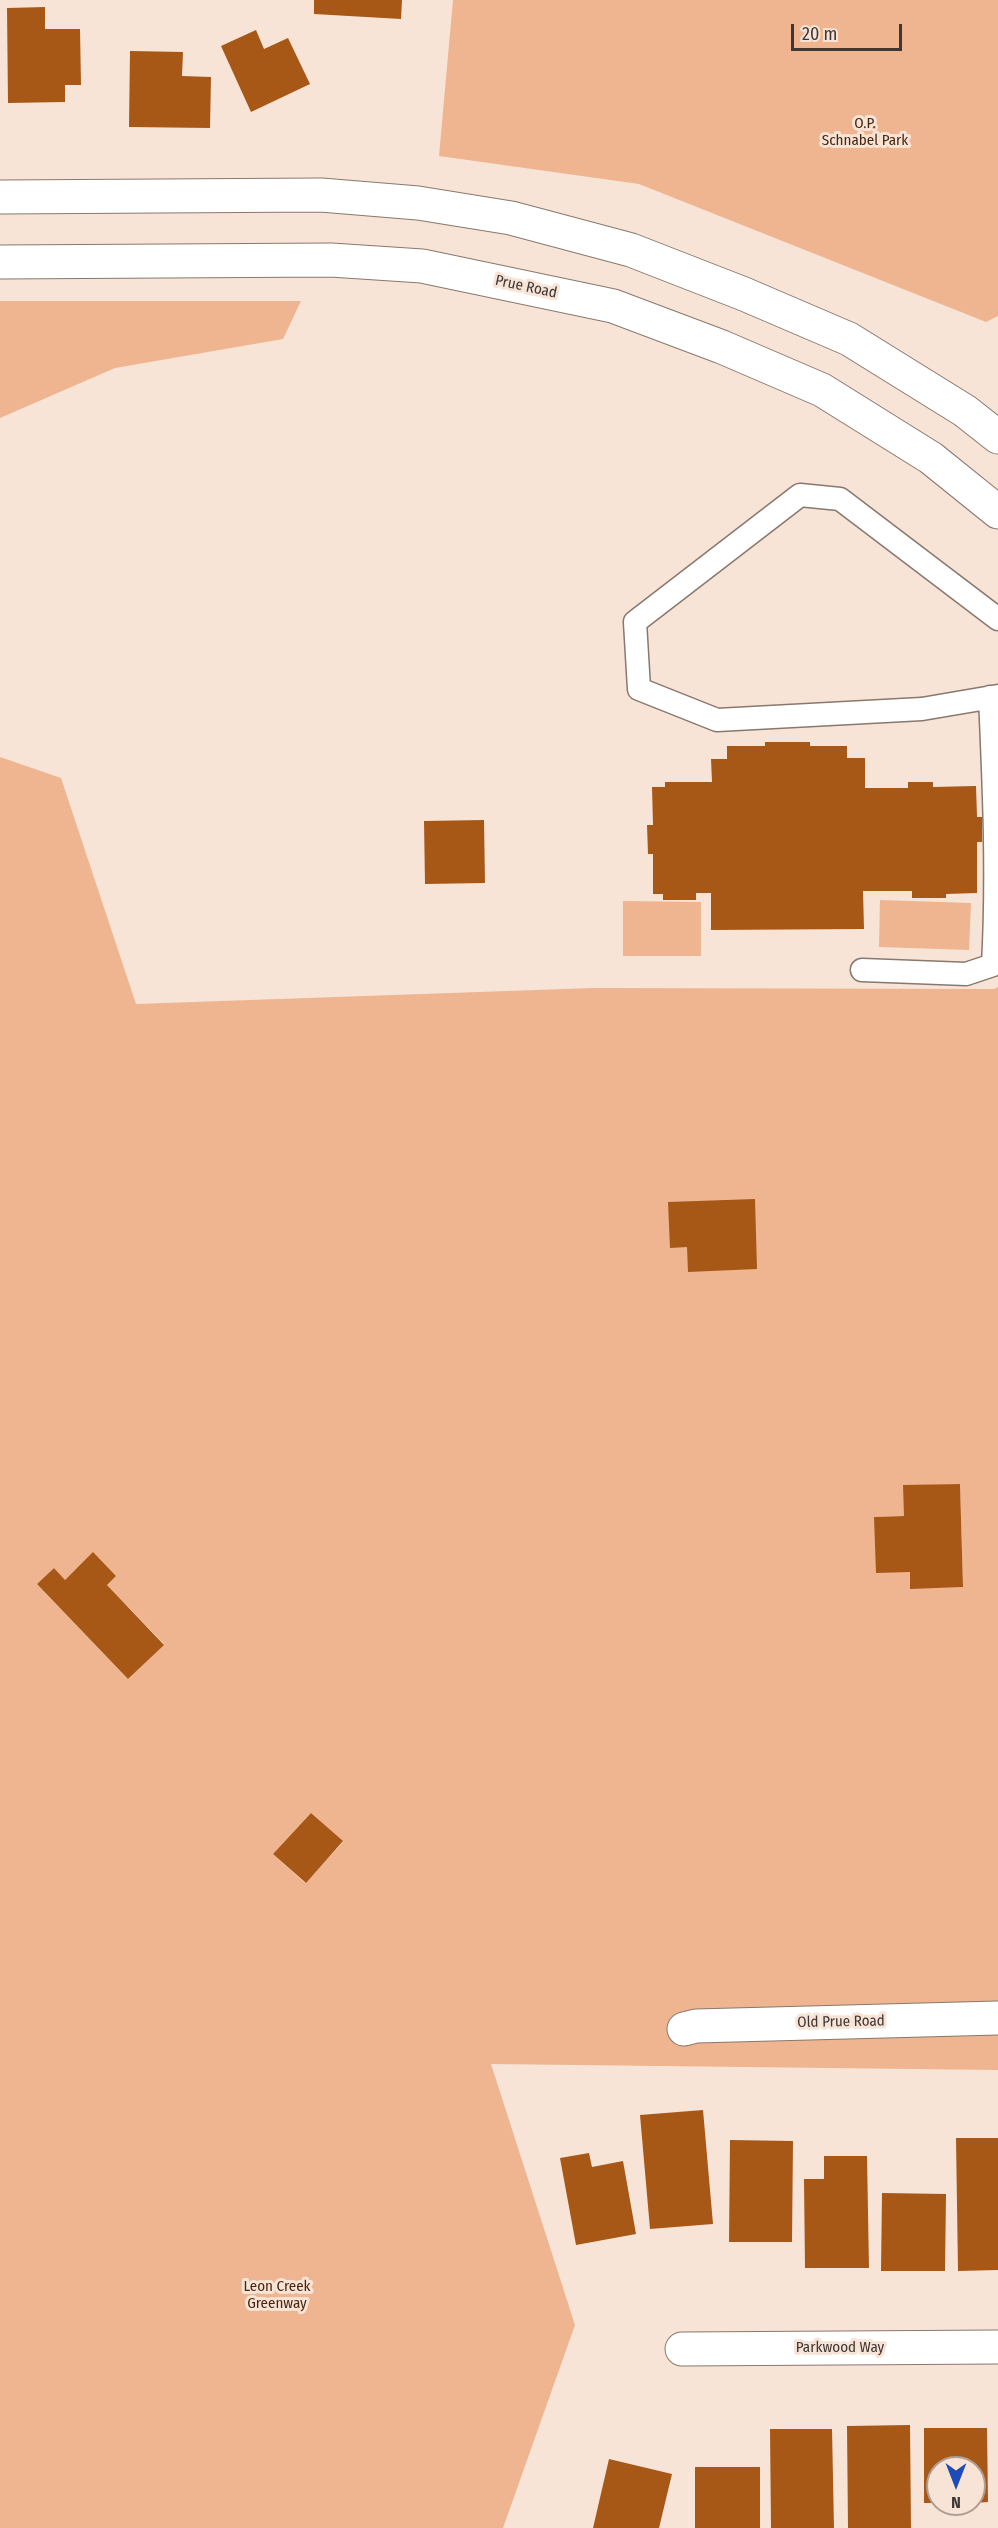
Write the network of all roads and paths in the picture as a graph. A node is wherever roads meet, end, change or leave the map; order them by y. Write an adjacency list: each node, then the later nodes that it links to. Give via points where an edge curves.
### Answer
1 (0, 197): 3 (main road, via 321,195 418,203 512,218 631,250 849,339 965,411)
2 (0, 262): 4 (main road, Prue Road, via 331,260 422,266 613,306 822,390 931,458)
3 (998, 437)
4 (998, 512)
5 (998, 619): 6 (lane, via 840,499 800,495 635,622 639,689 717,720 922,709)
6 (994, 697): 7 (lane, via 993,965 966,974)
7 (862, 970)
8 (998, 2018): 9 (main road, Old Prue Road)
9 (684, 2029)
10 (998, 2347): 11 (main road, Parkwood Way)
11 (682, 2349)

